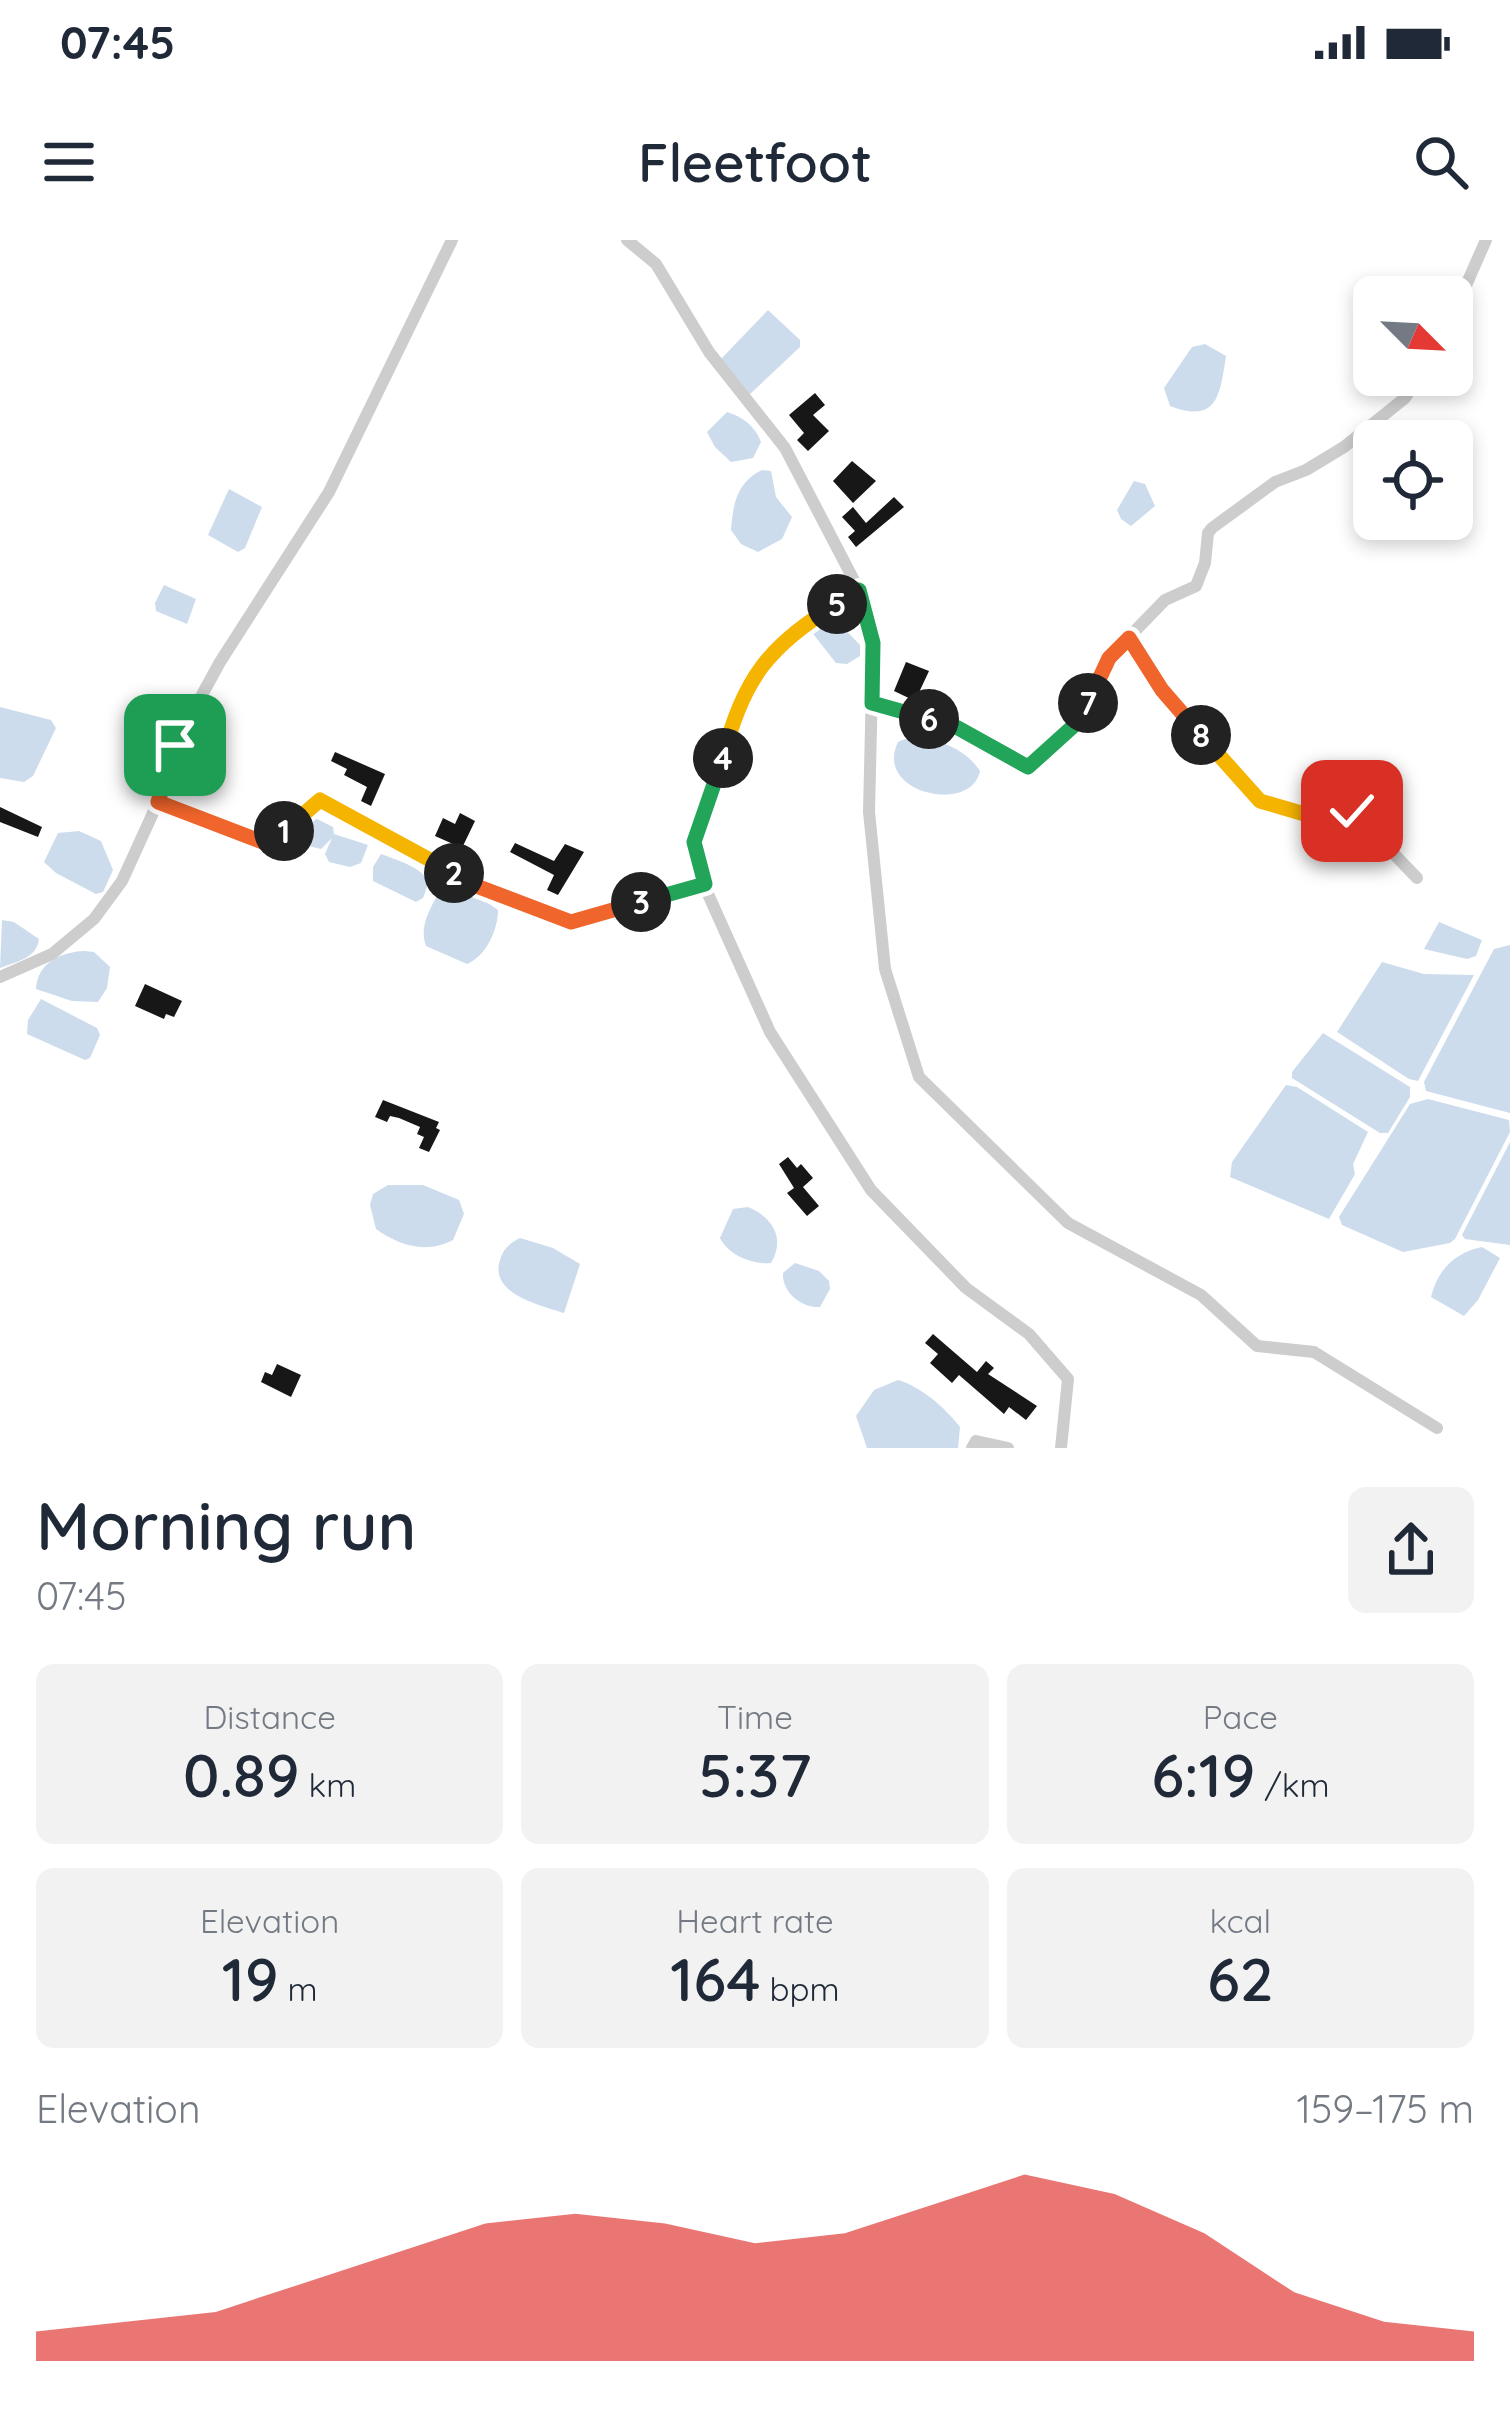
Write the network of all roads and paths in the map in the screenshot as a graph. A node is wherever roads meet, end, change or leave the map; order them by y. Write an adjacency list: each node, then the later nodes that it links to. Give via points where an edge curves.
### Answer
1 (452, 240): 9 (street, via 329,493 175,745)
2 (627, 240): 6 (street, via 656,264 710,352 785,448)
3 (1486, 240): 4 (street)
4 (1470, 276)
5 (1406, 396): 7 (street, via 1344,447 1212,527 1201,580 1165,600)
6 (859, 590): 8 (street, via 873,643); 11 (street, via 784,638 743,696 694,842)
7 (1129, 638): 8 (street, via 1109,658 1079,721 1028,767 958,728); 10 (street, via 1162,690 1260,801 1318,818 1352,811 1394,837 1391,851)
8 (872, 703): 13 (street, via 869,812 885,969 920,1077 1068,1223 1201,1295 1257,1346 1315,1352)
9 (158, 802): 11 (street, via 268,844 320,800 479,887 571,922); 12 (street, via 122,881 94,919 52,954)
10 (1417, 878)
11 (705, 884): 16 (street, via 770,1032 871,1190 1068,1378)
12 (0, 977)
13 (1437, 1428)
14 (972, 1448): 15 (street, via 976,1441)
15 (1008, 1448)
16 (1061, 1448)

